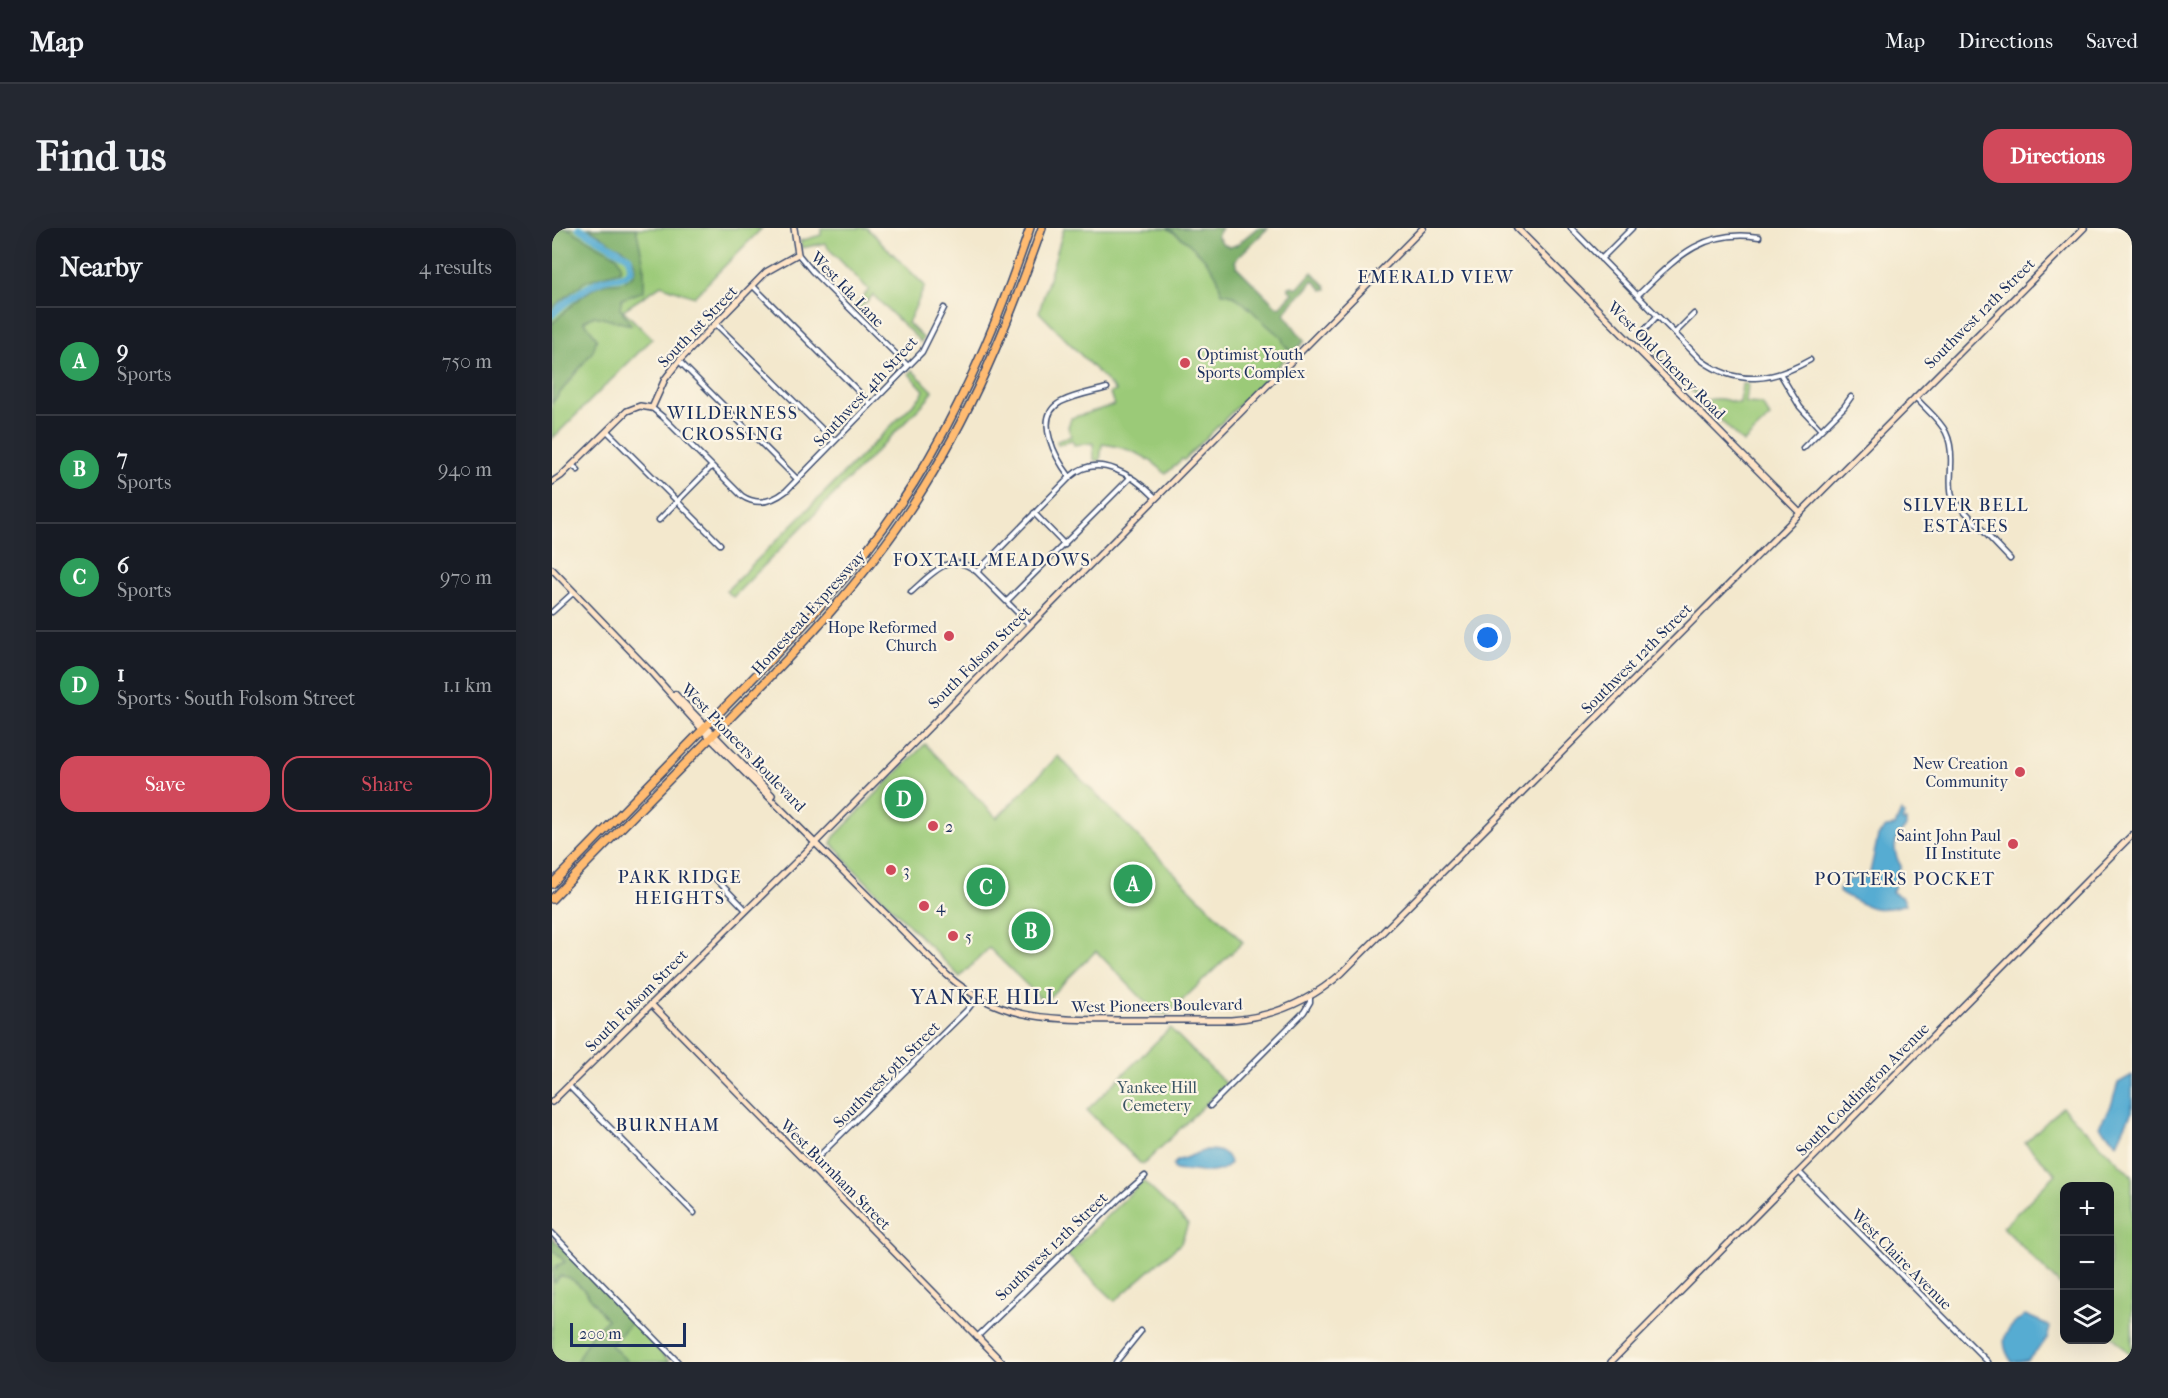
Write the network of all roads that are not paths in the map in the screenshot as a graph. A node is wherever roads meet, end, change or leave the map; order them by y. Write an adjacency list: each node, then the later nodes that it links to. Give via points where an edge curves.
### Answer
1 (794, 228): 10 (street)
2 (1030, 228): 55 (highway, Homestead Expressway, via 979,364 914,483 818,611)
3 (1041, 228): 56 (highway, Homestead Expressway, via 986,374 913,504 838,604)
4 (1423, 228): 40 (street, South Folsom Street)
5 (1517, 228): 42 (street, West Old Cheney Road)
6 (1571, 228): 11 (street)
7 (1632, 228): 11 (street)
8 (2084, 228): 26 (street, Southwest 12th Street)
9 (1759, 237): 13 (street, via 1719,234 1700,241 1681,253)
10 (798, 254): 12 (street, South 1st Street, via 771,268); 22 (street, West Ida Lane)
11 (1601, 259): 13 (street)
12 (753, 286): 17 (street, South 1st Street); 27 (street)
13 (1638, 296): 16 (street)
14 (944, 308): 22 (street, Southwest 4th Street, via 922,352)
15 (1694, 314): 18 (street)
16 (1658, 315): 18 (street); 19 (street)
17 (716, 324): 21 (street, South 1st Street); 31 (street)
18 (1675, 333): 23 (street, via 1701,360 1724,373 1750,377)
19 (1640, 335)
20 (1810, 360): 23 (street)
21 (678, 361): 28 (street, South 1st Street); 38 (street)
22 (908, 366): 27 (street, Southwest 4th Street)
23 (1781, 375): 30 (street, via 1800,407)
24 (1107, 388): 36 (street, via 1060,402 1050,415 1048,425 1057,458)
25 (1851, 397): 30 (street)
26 (1914, 397): 42 (street, Southwest 12th Street); 47 (street, via 1949,437 1953,499)
27 (871, 404): 31 (street, Southwest 4th Street)
28 (652, 408): 29 (street, via 633,408); 34 (street)
29 (607, 430): 33 (street); 41 (street)
30 (1821, 430): 32 (street)
31 (834, 441): 38 (street, Southwest 4th Street)
32 (1803, 448)
33 (572, 465): 35 (street); 39 (street)
34 (712, 466): 38 (street, Southwest 4th Street, via 742,496 756,502 780,496); 41 (street)
35 (578, 470)
36 (1070, 477): 37 (street, via 1093,465); 43 (street)
37 (1131, 477): 40 (street); 46 (street)
38 (797, 479)
39 (552, 482)
40 (1156, 498): 54 (street, South Folsom Street)
41 (678, 501): 44 (street); 45 (street)
42 (1799, 512): 63 (street, Southwest 12th Street, via 1369,946)
43 (1034, 513): 46 (street); 49 (street)
44 (659, 520)
45 (720, 544)
46 (1065, 545): 52 (street)
47 (2010, 559)
48 (552, 569): 50 (street, West Pioneers Boulevard)
49 (977, 572): 51 (street, via 969,565 945,564); 52 (street)
50 (574, 592): 53 (street); 55 (street, West Pioneers Boulevard)
51 (911, 592)
52 (1007, 601): 54 (street)
53 (552, 612)
54 (1030, 625): 58 (street, South Folsom Street)
55 (705, 728): 56 (street, West Pioneers Boulevard); 60 (highway, Homestead Expressway)
56 (712, 736): 58 (street, West Pioneers Boulevard); 61 (highway, Homestead Expressway)
57 (2132, 835): 70 (street, South Coddington Avenue)
58 (815, 843): 62 (street, South Folsom Street); 64 (street, West Pioneers Boulevard, via 947,975)
59 (716, 879): 62 (street)
60 (552, 884)
61 (552, 899)
62 (746, 910): 65 (street, South Folsom Street)
63 (1310, 997): 64 (street, West Pioneers Boulevard, via 1262,1016 1220,1020 1047,1019 1016,1014); 68 (street, Southwest 12th Street, via 1304,1012)
64 (977, 998): 69 (street, Southwest 9th Street)
65 (651, 1004): 66 (street, South Folsom Street); 69 (street, West Burnham Street)
66 (568, 1086): 67 (street, South Folsom Street); 72 (street)
67 (552, 1102)
68 (1210, 1106)
69 (809, 1166): 75 (street, West Burnham Street)
70 (1799, 1172): 79 (street, South Coddington Avenue); 80 (street, West Claire Avenue)
71 (1145, 1176): 75 (street, Southwest 12th Street)
72 (693, 1213)
73 (552, 1233): 76 (street)
74 (1141, 1331): 78 (street)
75 (978, 1336): 77 (street, West Burnham Street)
76 (678, 1362)
77 (1002, 1362)
78 (1116, 1362)
79 (1611, 1362)
80 (1988, 1362)

